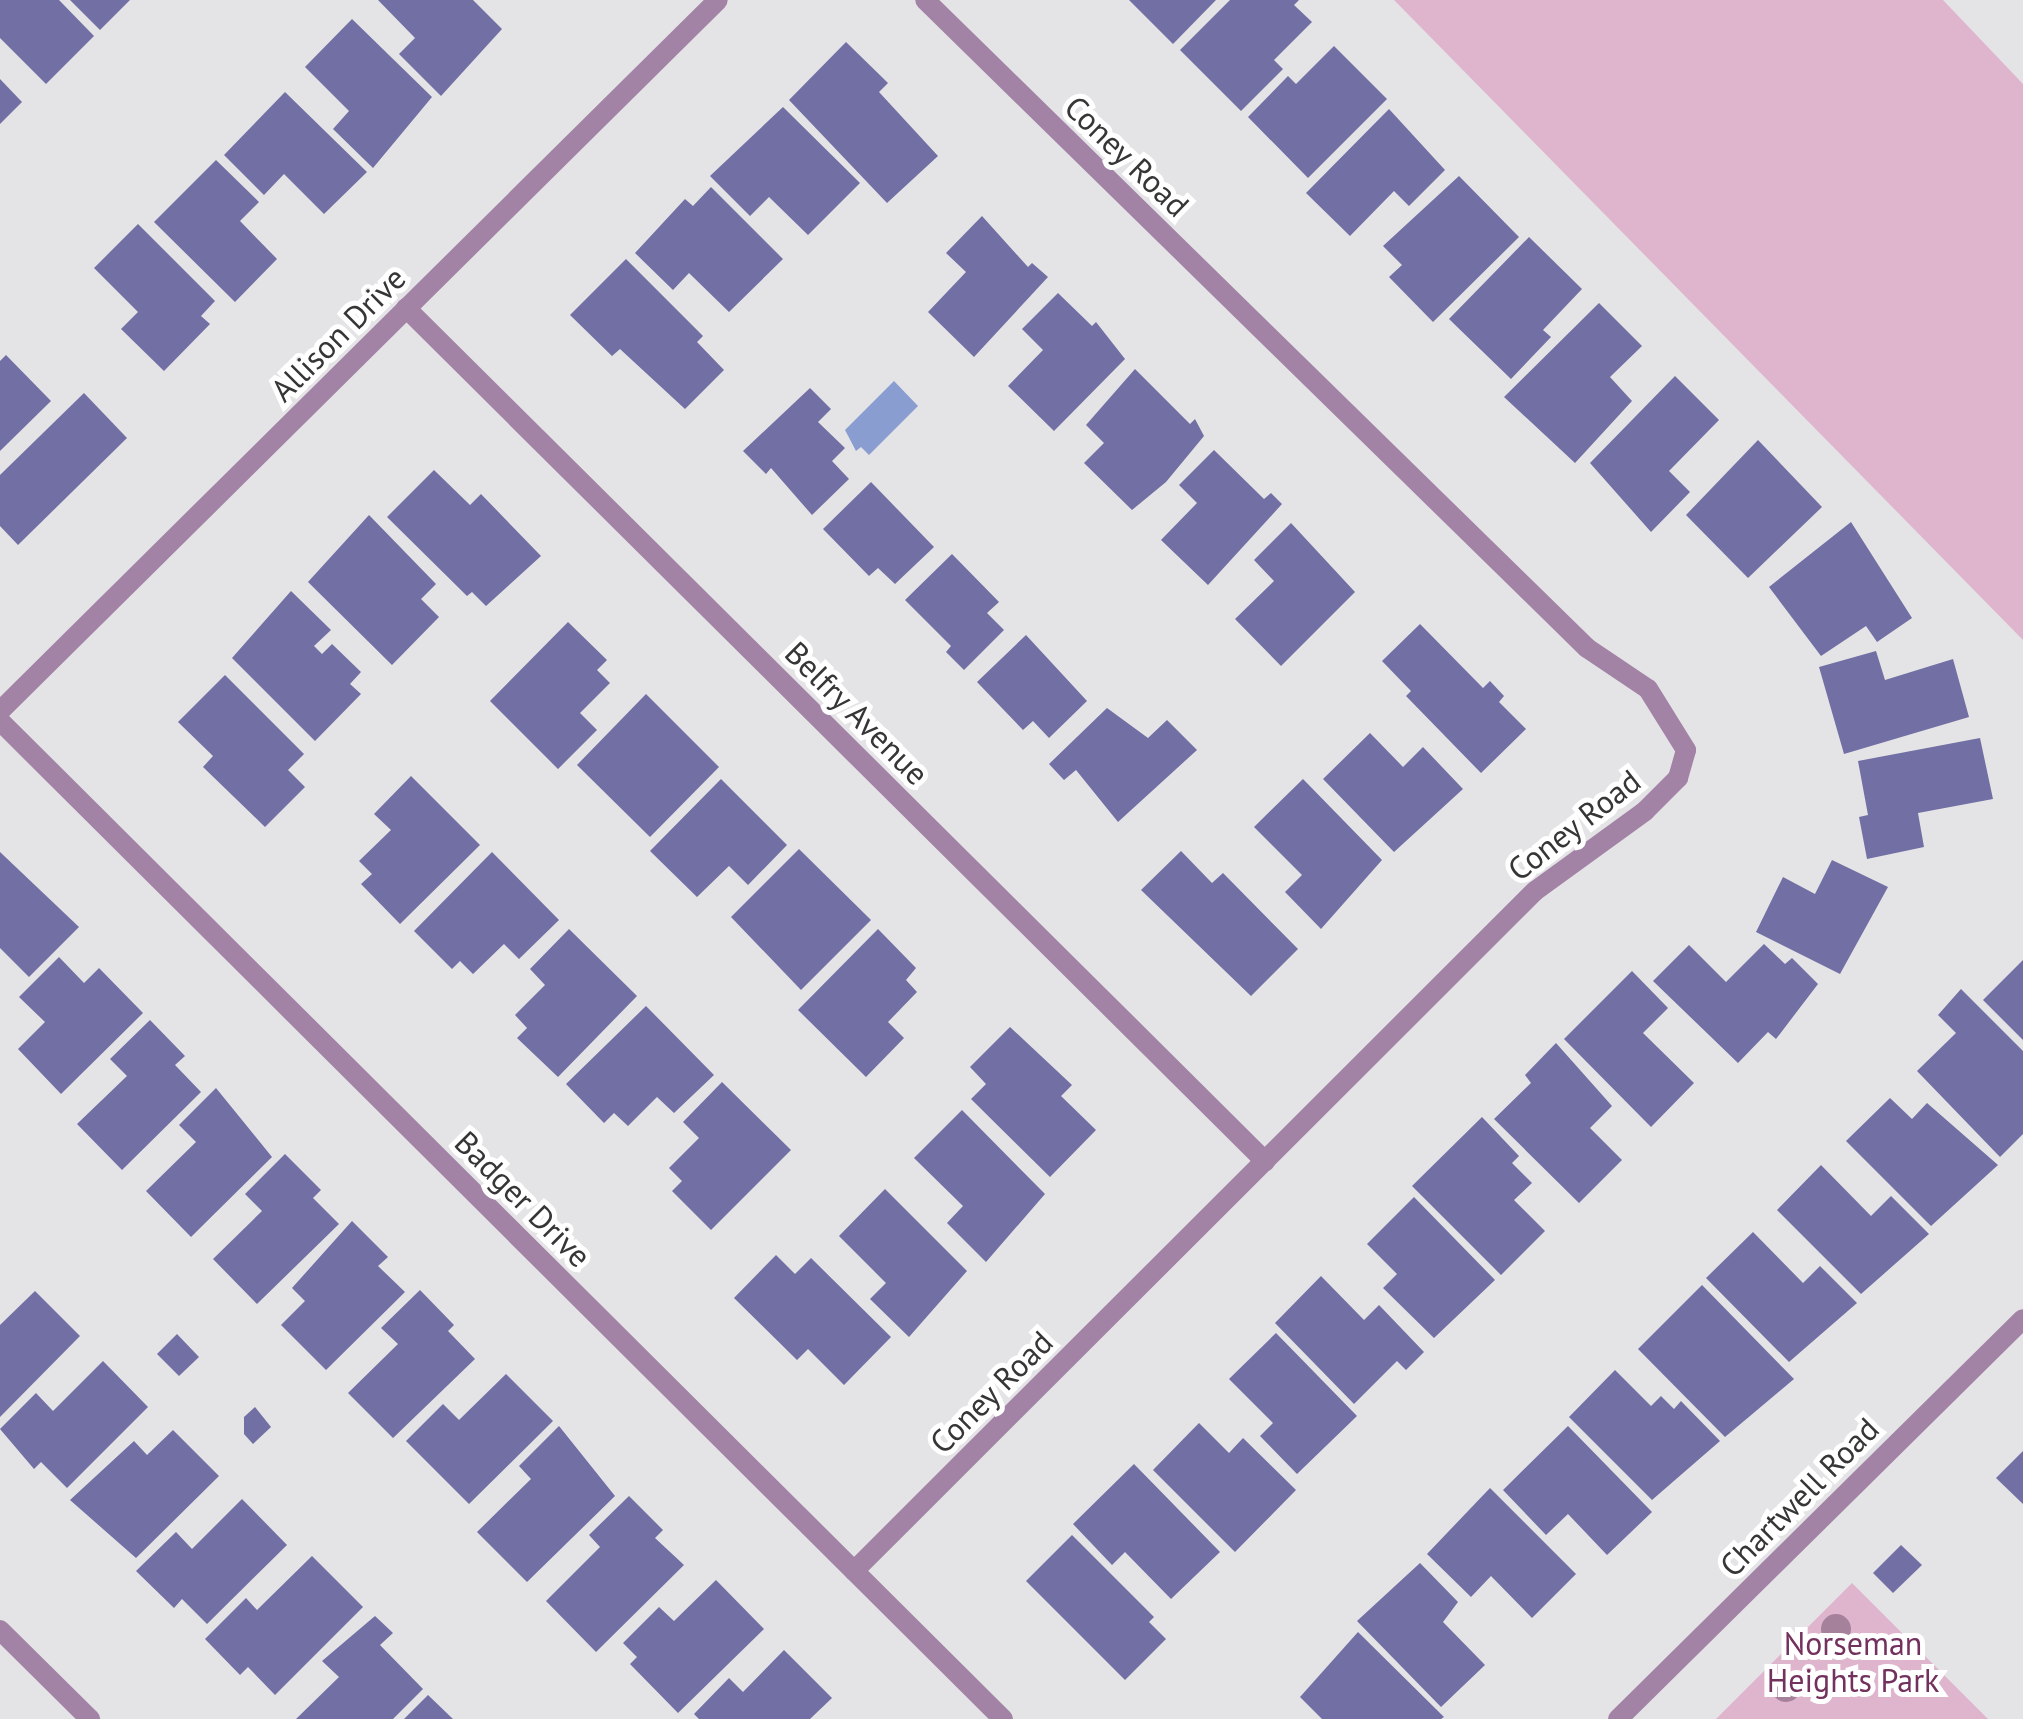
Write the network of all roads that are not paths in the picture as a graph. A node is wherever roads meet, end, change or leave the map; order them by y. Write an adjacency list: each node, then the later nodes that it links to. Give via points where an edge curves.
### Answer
1 (718, 0): 3 (street, Allison Drive)
2 (925, 0): 6 (street, Coney Road, via 1587,648 1648,689 1686,750 1678,778 1534,891)
3 (406, 308): 4 (street, Allison Drive); 6 (street, Belfry Avenue)
4 (0, 711)
5 (0, 721): 8 (street, Badger Drive)
6 (1265, 1161): 8 (street, Coney Road)
7 (2023, 1318): 12 (street, Chartwell Road)
8 (854, 1571): 11 (street, Badger Drive)
9 (0, 1630): 10 (street)
10 (90, 1719)
11 (1004, 1719)
12 (1618, 1719)

